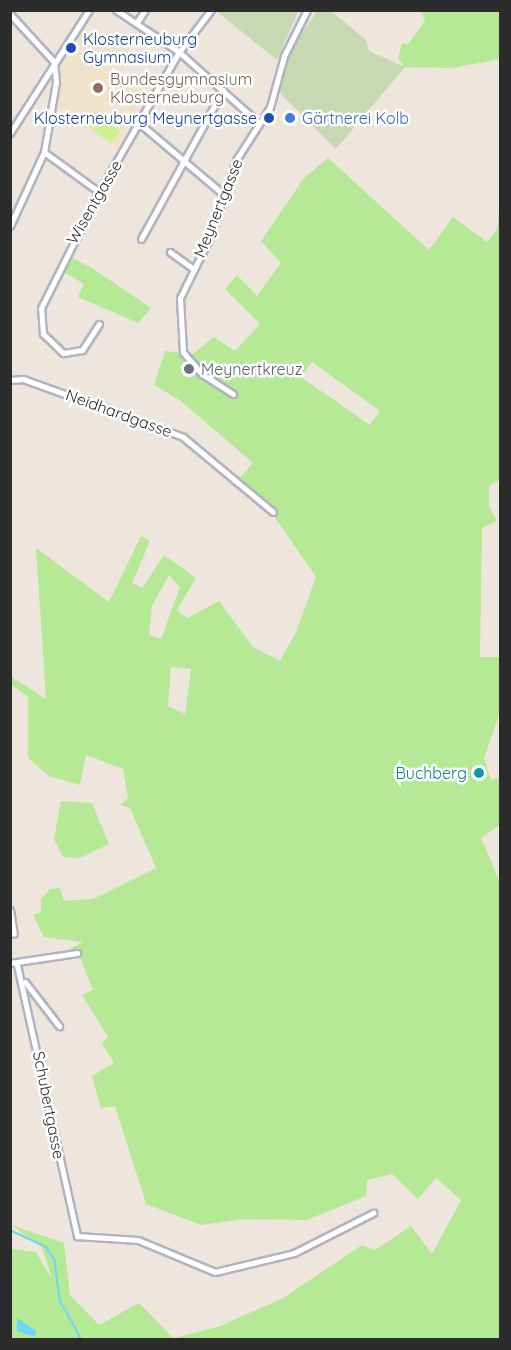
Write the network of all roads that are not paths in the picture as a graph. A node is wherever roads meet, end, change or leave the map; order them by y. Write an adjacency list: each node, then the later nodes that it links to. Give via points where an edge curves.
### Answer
1 (89, 10): 9 (street)
2 (117, 10): 7 (street)
3 (145, 10): 7 (street)
4 (211, 10): 8 (street, Wisentgasse)
5 (307, 10): 12 (street, Meynertgasse)
6 (10, 14): 9 (street)
7 (137, 22): 8 (street)
8 (179, 52): 10 (street); 11 (street, Wisentgasse)
9 (54, 62): 13 (street); 14 (street)
10 (223, 90): 12 (street); 15 (street)
11 (139, 123): 15 (street); 16 (street, Wisentgasse)
12 (259, 123): 17 (street, Meynertgasse)
13 (10, 133)
14 (44, 152): 16 (street); 18 (street)
15 (185, 162): 17 (street); 19 (street)
16 (99, 192): 22 (street, Wisentgasse, via 66,249 39,320 50,345 68,353 82,350)
17 (223, 194): 21 (street, Meynertgasse)
18 (10, 226)
19 (141, 239)
20 (170, 252): 21 (street)
21 (193, 269): 24 (street, Meynertgasse, via 180,297 180,341 202,374)
22 (99, 324)
23 (10, 380): 25 (street, Neidhardgasse, via 23,379 183,437)
24 (233, 394)
25 (273, 512)
26 (10, 910): 27 (street)
27 (14, 934)
28 (77, 953): 29 (street)
29 (14, 964): 30 (street, Schubertgasse)
30 (24, 980): 31 (street, Schubertgasse); 32 (street, Schubertgasse, via 72,1231 85,1239 138,1240 215,1272 294,1253)
31 (59, 1026)
32 (373, 1213)

